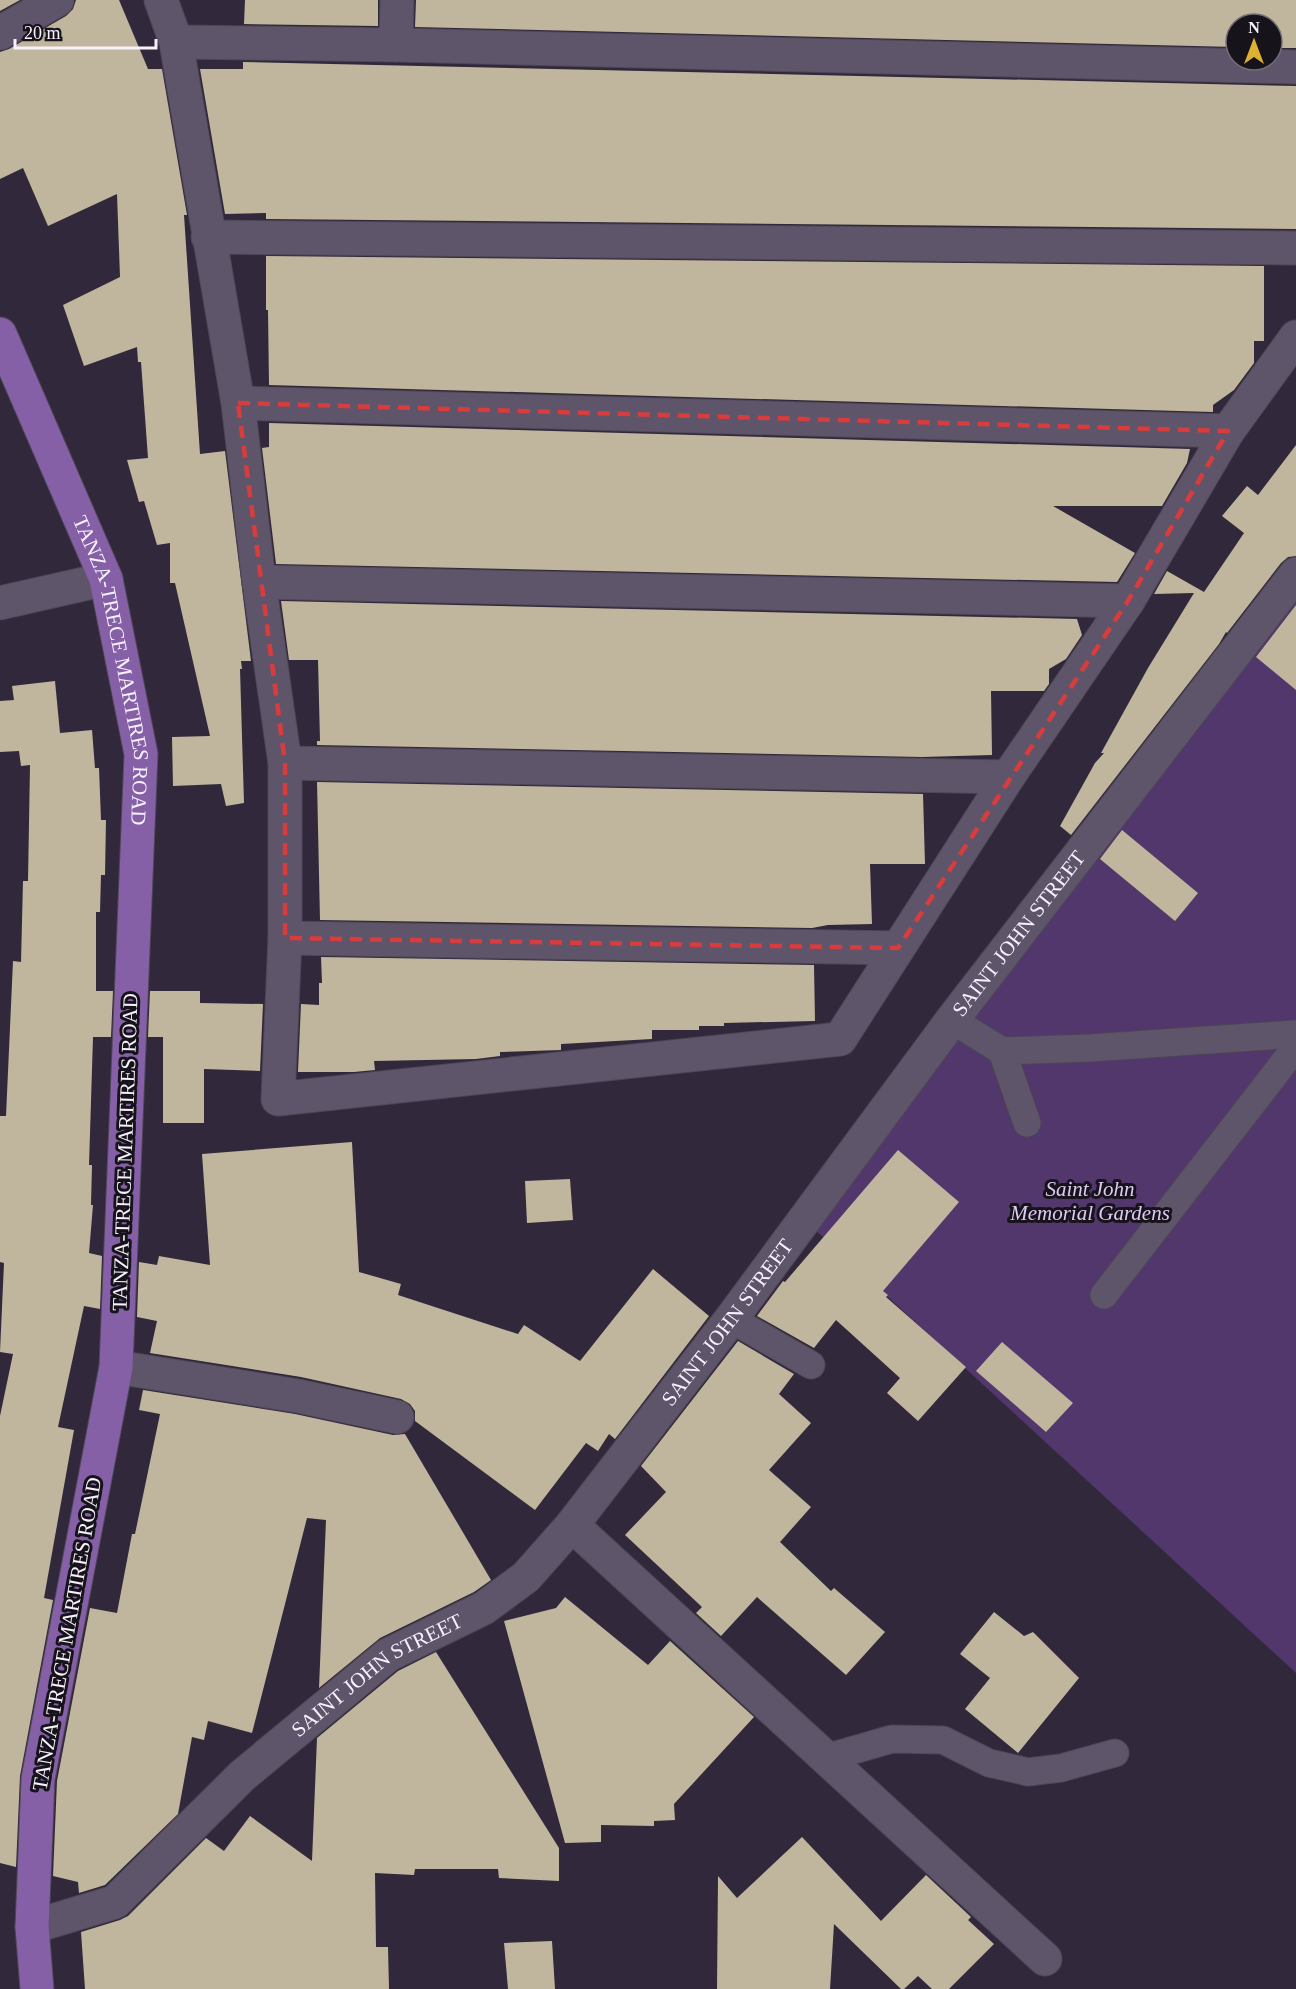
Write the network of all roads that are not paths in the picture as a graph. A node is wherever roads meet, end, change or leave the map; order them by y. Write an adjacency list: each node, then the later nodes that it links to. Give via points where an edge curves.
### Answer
1 (57, 0): 4 (street)
2 (161, 0): 5 (street)
3 (397, 0): 6 (street)
4 (0, 33)
5 (176, 42): 6 (street); 8 (street)
6 (396, 45): 7 (street)
7 (1296, 67)
8 (208, 237): 9 (street); 12 (street)
9 (1296, 248)
10 (0, 334): 15 (main road, TANZA-TRECE MARTIRES ROAD)
11 (1296, 337): 13 (street)
12 (238, 403): 13 (street); 16 (street)
13 (1228, 431): 17 (street)
14 (1296, 574): 23 (street, SAINT JOHN STREET)
15 (106, 579): 18 (street); 31 (main road, TANZA-TRECE MARTIRES ROAD, via 141,754)
16 (259, 582): 17 (street); 19 (street)
17 (1128, 601): 20 (street)
18 (0, 603)
19 (285, 763): 20 (street); 21 (street)
20 (1008, 777): 22 (street)
21 (285, 938): 22 (street); 22 (street, via 278,1099 840,1039)
22 (898, 948)
23 (952, 1020): 26 (lane); 29 (street, SAINT JOHN STREET)
24 (1296, 1034): 26 (lane)
25 (1296, 1047): 28 (lane)
26 (1002, 1051): 27 (lane)
27 (1027, 1123)
28 (1104, 1295)
29 (731, 1319): 30 (lane); 33 (street, SAINT JOHN STREET)
30 (812, 1365)
31 (116, 1366): 32 (street); 36 (main road, TANZA-TRECE MARTIRES ROAD, via 38,1779)
32 (397, 1417)
33 (572, 1525): 35 (street); 36 (street, SAINT JOHN STREET, via 526,1577 484,1608 388,1655 332,1700 242,1776 115,1902)
34 (1115, 1753): 35 (lane, via 1061,1768 1028,1772 989,1763 943,1740 891,1739)
35 (826, 1758): 37 (street)
36 (32, 1927): 38 (main road, TANZA-TRECE MARTIRES ROAD)
37 (1045, 1959)
38 (37, 1989)

